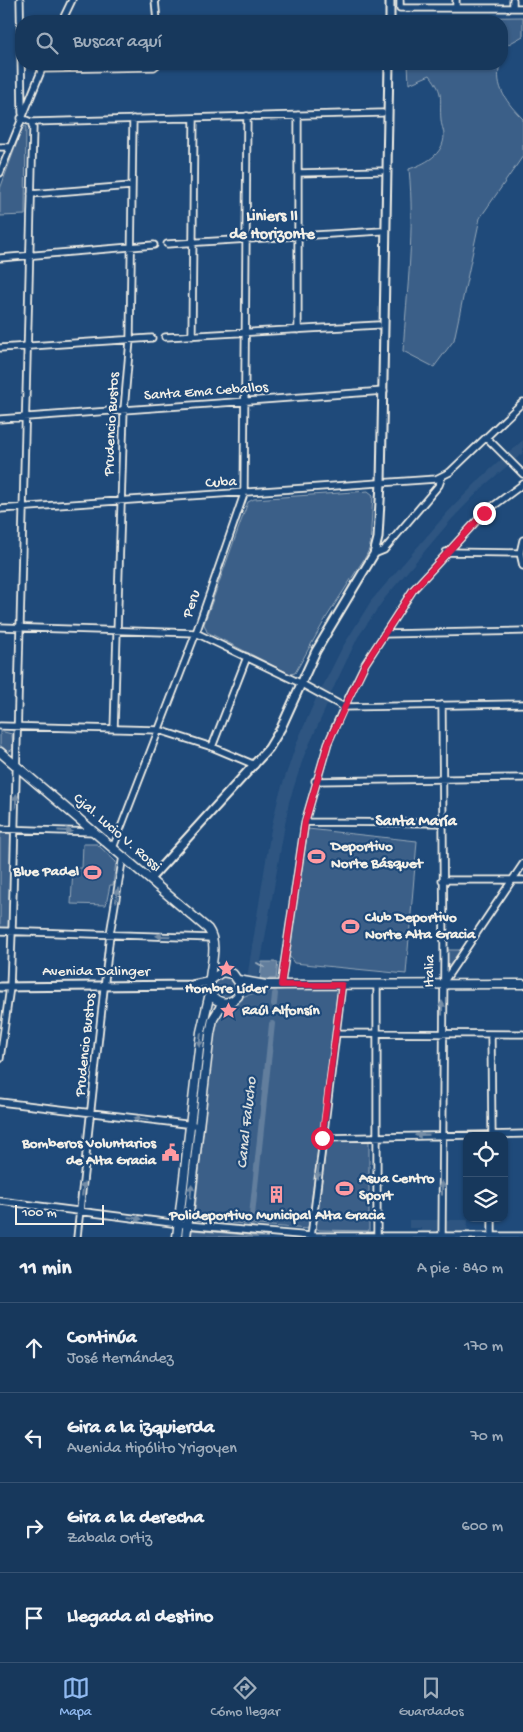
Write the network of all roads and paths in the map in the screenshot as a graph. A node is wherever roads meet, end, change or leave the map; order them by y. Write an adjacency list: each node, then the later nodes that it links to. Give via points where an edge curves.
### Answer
1 (20, 0): 11 (street)
2 (72, 0): 12 (street)
3 (155, 0): 13 (street)
4 (390, 0): 14 (street)
5 (400, 0): 8 (street, via 400,8)
6 (456, 0): 8 (street)
7 (513, 0): 9 (street)
8 (456, 8): 9 (street)
9 (513, 8): 10 (street)
10 (523, 8)
11 (20, 15)
12 (65, 15)
13 (156, 15)
14 (390, 15)
15 (21, 70): 21 (street)
16 (41, 70): 21 (street)
17 (389, 70): 50 (street)
18 (382, 112): 19 (street)
19 (298, 115): 20 (street); 28 (street)
20 (247, 116): 22 (street); 34 (street, Peru)
21 (22, 117): 24 (street); 26 (street)
22 (194, 118): 23 (street); 35 (street)
23 (132, 119): 24 (street); 30 (street, Prudencio Bustos)
24 (31, 122): 31 (street)
25 (0, 147): 26 (street)
26 (10, 147): 29 (street)
27 (382, 171): 28 (street)
28 (298, 172): 33 (street)
29 (0, 173)
30 (131, 186): 31 (street); 38 (street, Prudencio Bustos)
31 (32, 194): 39 (street)
32 (381, 231): 33 (street)
33 (298, 236): 34 (street); 42 (street)
34 (246, 240): 35 (street); 43 (street, Peru)
35 (193, 243): 36 (street); 44 (street)
36 (167, 244)
37 (154, 245): 38 (street)
38 (130, 246): 39 (street); 47 (street, Prudencio Bustos)
39 (30, 257): 40 (street); 48 (street)
40 (0, 258)
41 (378, 325): 42 (street)
42 (298, 330): 43 (street)
43 (245, 333): 44 (street); 52 (street, Peru)
44 (192, 336): 45 (street)
45 (165, 337)
46 (152, 338): 47 (street)
47 (130, 340): 48 (street); 53 (street, Prudencio Bustos)
48 (28, 346): 49 (street); 54 (street)
49 (0, 348)
50 (384, 391): 52 (street, Santa Ema Ceballos); 59 (street)
51 (523, 402): 56 (street)
52 (245, 403): 53 (street, Santa Ema Ceballos); 61 (street, Peru)
53 (124, 410): 54 (street, Santa Ema Ceballos); 62 (street, Prudencio Bustos)
54 (27, 417): 55 (street, Santa Ema Ceballos); 63 (street)
55 (0, 419)
56 (487, 438): 57 (street); 58 (street)
57 (523, 474)
58 (442, 477): 59 (street, Cuba); 67 (street, via 439,485 384,550)
59 (381, 484): 61 (street, Cuba); 67 (street)
60 (523, 484): 66 (street, via 484,513)
61 (244, 494): 62 (street, Cuba); 74 (street, Peru)
62 (122, 500): 63 (street, Cuba); 72 (street, Prudencio Bustos)
63 (23, 508): 64 (street, Cuba); 71 (street)
64 (0, 509)
65 (523, 540): 68 (street)
66 (446, 552): 68 (street); 75 (street, via 413,590)
67 (374, 554): 77 (street)
68 (520, 554): 69 (street)
69 (523, 566)
70 (0, 627): 71 (street)
71 (21, 628): 72 (street); 82 (street)
72 (117, 630): 74 (street); 83 (street, Prudencio Bustos)
73 (523, 631): 75 (street)
74 (196, 633): 76 (street); 84 (street, Peru)
75 (384, 634): 80 (street)
76 (247, 657): 77 (street); 85 (street)
77 (300, 682): 80 (street); 87 (street, via 281,728)
78 (523, 704): 79 (street)
79 (442, 705): 80 (street); 90 (street, Italia)
80 (344, 707): 91 (street)
81 (0, 726): 82 (street)
82 (18, 726): 83 (street); 88 (street)
83 (114, 729): 84 (street)
84 (158, 730): 85 (street); 97 (street, Peru)
85 (212, 747): 87 (street)
86 (0, 752): 88 (main road, Cjal. Lucio V. Rossi)
87 (254, 765): 100 (street)
88 (18, 766): 95 (street, one-way to 88); 96 (main road, Cjal. Lucio V. Rossi)
89 (523, 778): 90 (street)
90 (441, 779): 91 (street); 93 (street, Italia)
91 (315, 780): 92 (street)
92 (305, 822): 93 (street); 114 (street)
93 (441, 823): 101 (street, Italia)
94 (0, 828): 95 (street)
95 (14, 829): 96 (street, one-way to 96); 105 (street)
96 (95, 832): 97 (main road, Cjal. Lucio V. Rossi)
97 (114, 848): 98 (main road, Cjal. Lucio V. Rossi)
98 (123, 856): 100 (main road, Cjal. Lucio V. Rossi); 106 (street, Prudencio Bustos, one-way to 98)
99 (523, 864): 102 (street)
100 (150, 879): 107 (main road, Cjal. Lucio V. Rossi, via 208,929)
101 (442, 880): 102 (street); 117 (street, Italia)
102 (511, 880): 103 (street); 117 (street)
103 (523, 880)
104 (0, 931): 105 (street)
105 (12, 932): 106 (street); 118 (street)
106 (110, 934): 107 (street, one-way to 106); 119 (street, Prudencio Bustos)
107 (212, 942): 108 (main road, Cjal. Lucio V. Rossi, via 215,960); 109 (main road)
108 (224, 972): 109 (main road); 110 (main road, via 233,974)
109 (211, 980): 112 (street, Avenida Dalinger); 122 (main road)
110 (238, 980): 113 (main road); 121 (main road)
111 (523, 984): 117 (main road)
112 (192, 985): 119 (street, Avenida Dalinger); 122 (street, Avenida Dalinger)
113 (266, 985): 114 (main road); 121 (main road)
114 (281, 985): 115 (main road)
115 (342, 985): 116 (main road); 124 (street)
116 (377, 985): 117 (main road); 125 (street)
117 (442, 985): 127 (street, Italia, one-way to 117)
118 (10, 986): 119 (street, Avenida Dalinger); 120 (street, Avenida Dalinger); 129 (street)
119 (104, 986): 131 (street, Prudencio Bustos)
120 (0, 987)
121 (240, 991): 123 (main road, via 233,1001)
122 (210, 992): 123 (main road, via 214,999); 132 (main road, one-way to 132, via 201,1032)
123 (223, 1003): 133 (main road, via 213,1019)
124 (336, 1033): 125 (street); 140 (street)
125 (377, 1034): 127 (street); 139 (street)
126 (523, 1034): 128 (street)
127 (442, 1035): 128 (street); 137 (street, Italia)
128 (491, 1035): 134 (street)
129 (0, 1059)
130 (0, 1102): 131 (street)
131 (92, 1114): 132 (street, one-way to 131); 143 (street, Prudencio Bustos, one-way to 131)
132 (189, 1125): 133 (street); 141 (main road)
133 (198, 1126): 141 (main road)
134 (492, 1132)
135 (508, 1134): 136 (street)
136 (523, 1134)
137 (442, 1135): 138 (street); 139 (street, one-way to 139); 154 (street, Italia, one-way to 137)
138 (463, 1135)
139 (377, 1136): 140 (street); 153 (street)
140 (322, 1138): 152 (street, one-way to 152)
141 (190, 1157): 145 (main road); 146 (main road, one-way to 141)
142 (0, 1201): 143 (street)
143 (80, 1210): 145 (street, one-way to 145); 149 (street, Prudencio Bustos)
144 (492, 1222): 147 (street)
145 (178, 1224): 146 (street); 150 (main road)
146 (187, 1225): 151 (main road); 152 (street)
147 (492, 1236): 148 (street); 154 (street)
148 (523, 1236)
149 (77, 1237)
150 (177, 1237)
151 (186, 1237)
152 (311, 1237): 153 (street)
153 (377, 1237): 154 (street)
154 (442, 1237)

